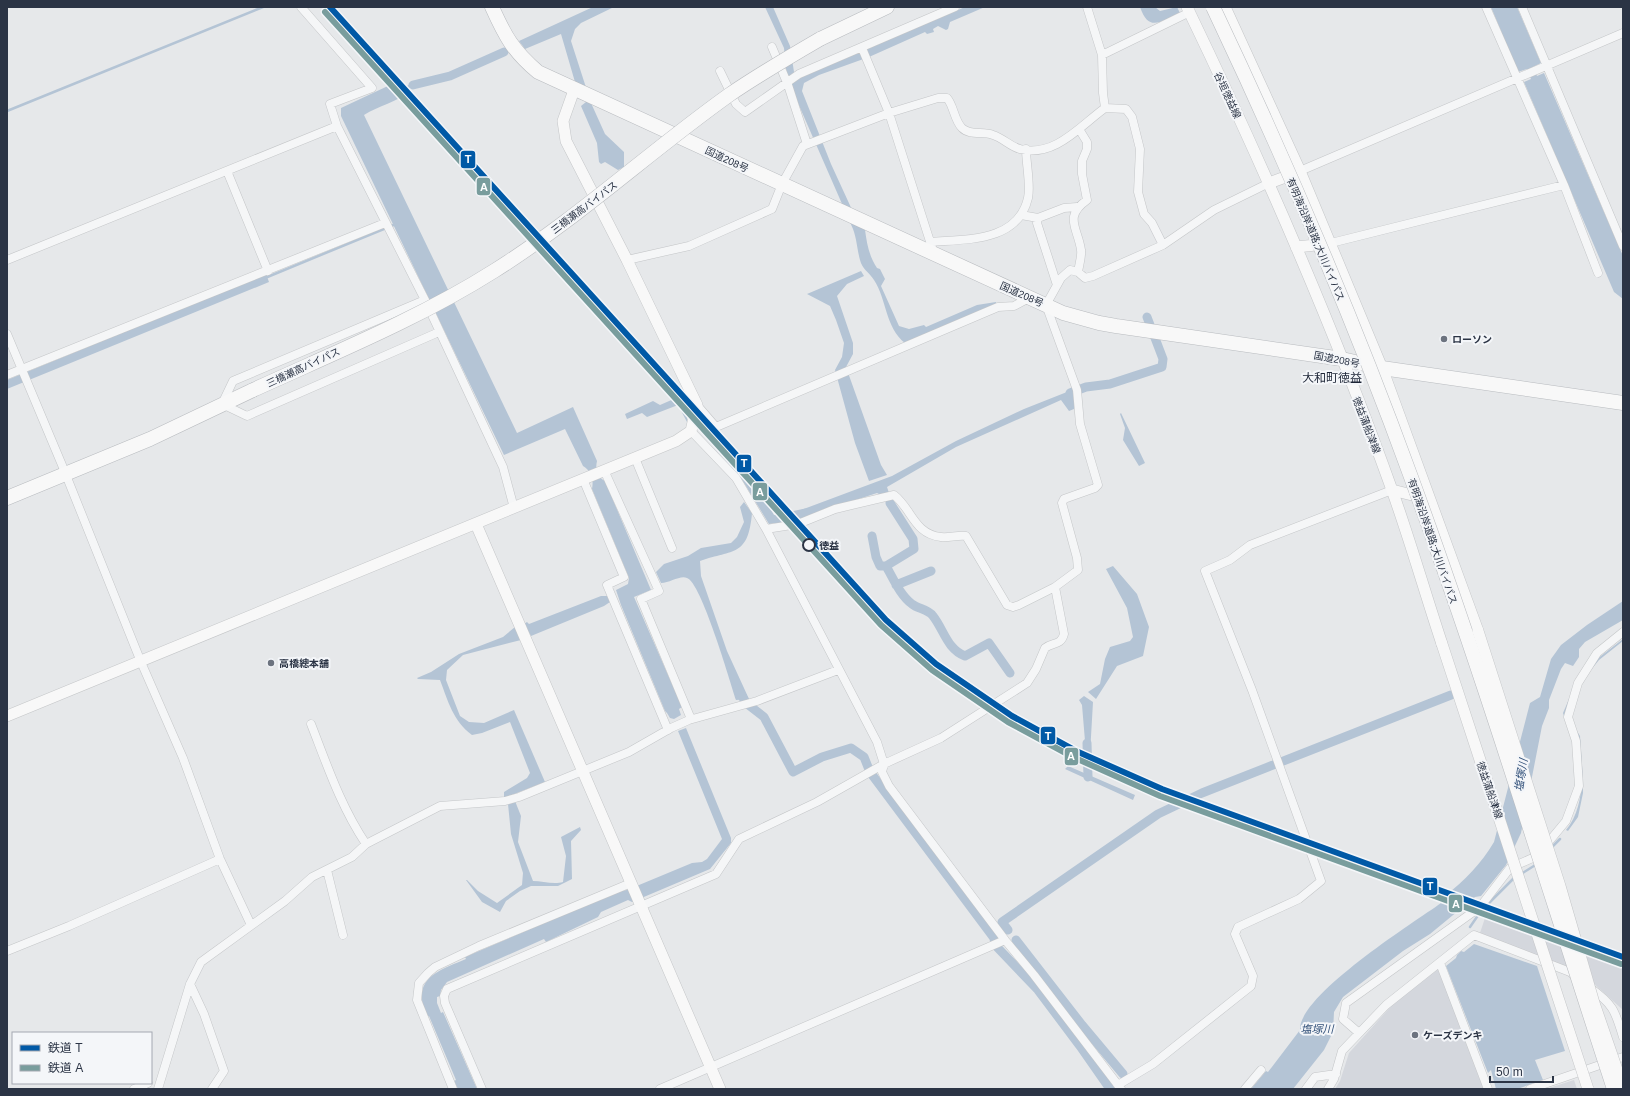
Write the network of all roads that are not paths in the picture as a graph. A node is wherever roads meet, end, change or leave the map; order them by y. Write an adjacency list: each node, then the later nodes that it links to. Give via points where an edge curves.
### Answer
1 (301, 7): 22 (street, via 372,88 330,104)
2 (492, 7): 19 (highway, 国道208号, via 507,40 524,61 538,72)
3 (887, 7): 56 (highway, 三橋瀬高バイパス, bridge, via 775,64 727,96 566,222 494,271 419,313)
4 (955, 7): 13 (street)
5 (1087, 7): 14 (street)
6 (1213, 7): 116 (highway, 有明海沿岸道路;大川バイパス, bridge, via 1312,227 1411,478 1461,620)
7 (1225, 7): 27 (main road)
8 (1486, 7): 17 (street)
9 (1522, 7): 15 (street)
10 (1189, 9): 14 (street); 28 (main road, 谷垣徳益線)
11 (1623, 33): 15 (street)
12 (772, 47): 18 (street)
13 (862, 48): 18 (street, via 799,74); 21 (street)
14 (1102, 54): 20 (street)
15 (1546, 66): 17 (street); 37 (street)
16 (720, 71): 18 (street, via 736,104 745,112)
17 (1517, 79): 27 (street); 30 (street)
18 (788, 82): 24 (street)
19 (574, 90): 29 (highway, 国道208号); 41 (main road, via 563,122 566,141)
20 (1105, 108): 23 (street); 36 (street, via 1126,109 1132,117 1140,149 1138,192 1144,214 1152,223)
21 (889, 113): 24 (street); 25 (street, via 938,98 947,98 960,126 966,132 992,134 1020,149); 39 (street)
22 (337, 126): 26 (street); 34 (street)
23 (1079, 129): 25 (street, via 1072,136 1052,146 1039,150); 31 (street, via 1087,142 1082,161 1087,200)
24 (806, 144): 29 (street)
25 (1026, 149): 32 (street, via 1028,197)
26 (227, 171): 40 (street); 42 (street)
27 (1300, 171): 28 (main road); 35 (main road)
28 (1269, 183): 36 (street, via 1214,210); 38 (main road, 谷垣徳益線)
29 (782, 184): 39 (highway, 国道208号); 41 (street, via 772,209 689,246)
30 (1564, 185): 35 (street); 44 (street)
31 (1077, 207): 33 (street, via 1064,208); 43 (street, via 1073,220 1081,251)
32 (1021, 215): 33 (street); 39 (street, via 1004,231)
33 (1038, 218): 45 (street, via 1037,223)
34 (385, 223): 42 (street); 47 (street)
35 (1331, 243): 38 (main road); 52 (main road)
36 (1163, 245): 43 (street, via 1093,276 1085,278)
37 (1623, 246)
38 (1296, 247): 51 (main road, 谷垣徳益線)
39 (933, 248): 46 (highway, 国道208号)
40 (7, 260)
41 (628, 260): 57 (main road)
42 (268, 271): 53 (street)
43 (1078, 272): 45 (street, via 1070,270)
44 (1598, 273)
45 (1057, 285): 48 (street)
46 (1029, 298): 48 (highway, 国道208号); 57 (street, via 1014,306 998,307 716,427)
47 (425, 300): 49 (street); 56 (street, via 233,381)
48 (1046, 305): 51 (highway, 国道208号, via 1063,313 1099,323); 71 (street, via 1077,390 1080,424 1098,485 1064,499 1062,503 1078,570)
49 (439, 332): 56 (street, via 247,416); 67 (street, via 503,467)
50 (7, 334): 53 (street)
51 (1342, 359): 52 (highway, 国道208号); 64 (main road, 徳益蒲船津線)
52 (1382, 368): 55 (highway, 国道208号); 66 (main road)
53 (21, 370): 54 (street); 60 (street)
54 (7, 376)
55 (1623, 403)
56 (222, 404): 60 (highway, 三橋瀬高バイパス)
57 (697, 405): 58 (main road)
58 (692, 431): 59 (main road, via 676,441); 69 (street, via 736,478)
59 (635, 458): 61 (main road); 70 (street)
60 (64, 470): 63 (highway, 三橋瀬高バイパス); 65 (highway, 三橋瀬高バイパス); 73 (street)
61 (604, 470): 62 (main road); 76 (street, via 659,591 641,599)
62 (586, 478): 67 (main road); 78 (street, via 624,577 607,585)
63 (7, 488)
64 (1392, 490): 66 (main road); 101 (street, via 1250,546 1230,560 1205,571 1321,881 1299,899 1238,927 1235,934 1253,976 1251,986 1153,1064); 115 (main road, 徳益蒲船津線, bridge)
65 (7, 498)
66 (1431, 499): 102 (main road, bridge, via 1478,631 1560,886 1594,1003)
67 (514, 508): 68 (main road)
68 (476, 524): 73 (main road); 80 (main road)
69 (766, 529): 71 (street, via 798,524 835,509 894,495 924,532 941,537 966,536 1008,605 1019,605); 74 (street)
70 (672, 548)
71 (1055, 587): 79 (street, via 1064,634 1059,643 1045,648 1027,684 941,738)
72 (1623, 632): 92 (street, via 1597,653 1578,683 1568,717 1576,741 1579,786 1566,821 1537,856 1510,868 1480,907 1346,1003 1344,1019)
73 (141, 662): 75 (main road); 82 (street, via 183,758)
74 (838, 670): 76 (street, via 757,701); 79 (street, via 877,742)
75 (7, 716)
76 (691, 719): 78 (street)
77 (311, 724): 81 (street, via 336,790 354,827)
78 (669, 729): 80 (street, via 629,752)
79 (884, 764): 85 (street, via 817,802 740,839 716,874); 88 (street, via 882,772 889,786)
80 (583, 771): 81 (street, via 505,801 440,806); 84 (main road)
81 (366, 844): 83 (street, via 352,857)
82 (220, 859): 86 (street); 89 (street)
83 (327, 870): 86 (street, via 312,877 285,901); 87 (street)
84 (631, 883): 85 (main road); 106 (street, via 479,946 435,967 428,973 420,983 416,1000)
85 (641, 906): 95 (main road); 107 (street, via 447,989 445,1002)
86 (251, 925): 91 (street, via 201,962)
87 (344, 935)
88 (1005, 940): 95 (street); 101 (street)
89 (7, 951)
90 (1440, 963): 92 (street, via 1386,1004); 93 (street, via 1474,935 1570,972 1601,996 1615,1011); 113 (street)
91 (190, 984): 98 (street); 105 (street, via 204,1014 224,1071)
92 (1359, 1033): 97 (street, via 1342,1051)
93 (1623, 1037)
94 (1623, 1058): 114 (street)
95 (710, 1067): 108 (street); 109 (main road)
96 (1261, 1070): 110 (street)
97 (1336, 1074): 111 (street, via 1315,1077); 112 (street)
98 (161, 1078): 99 (street); 104 (street)
99 (152, 1082)
100 (146, 1084): 103 (street)
101 (1119, 1087)
102 (1623, 1087)
103 (134, 1089)
104 (158, 1089)
105 (212, 1089)
106 (453, 1089)
107 (482, 1089)
108 (660, 1089)
109 (720, 1089)
110 (1245, 1089)
111 (1306, 1089)
112 (1328, 1089)
113 (1488, 1089)
114 (1530, 1089)
115 (1588, 1089)
116 (1614, 1089)

